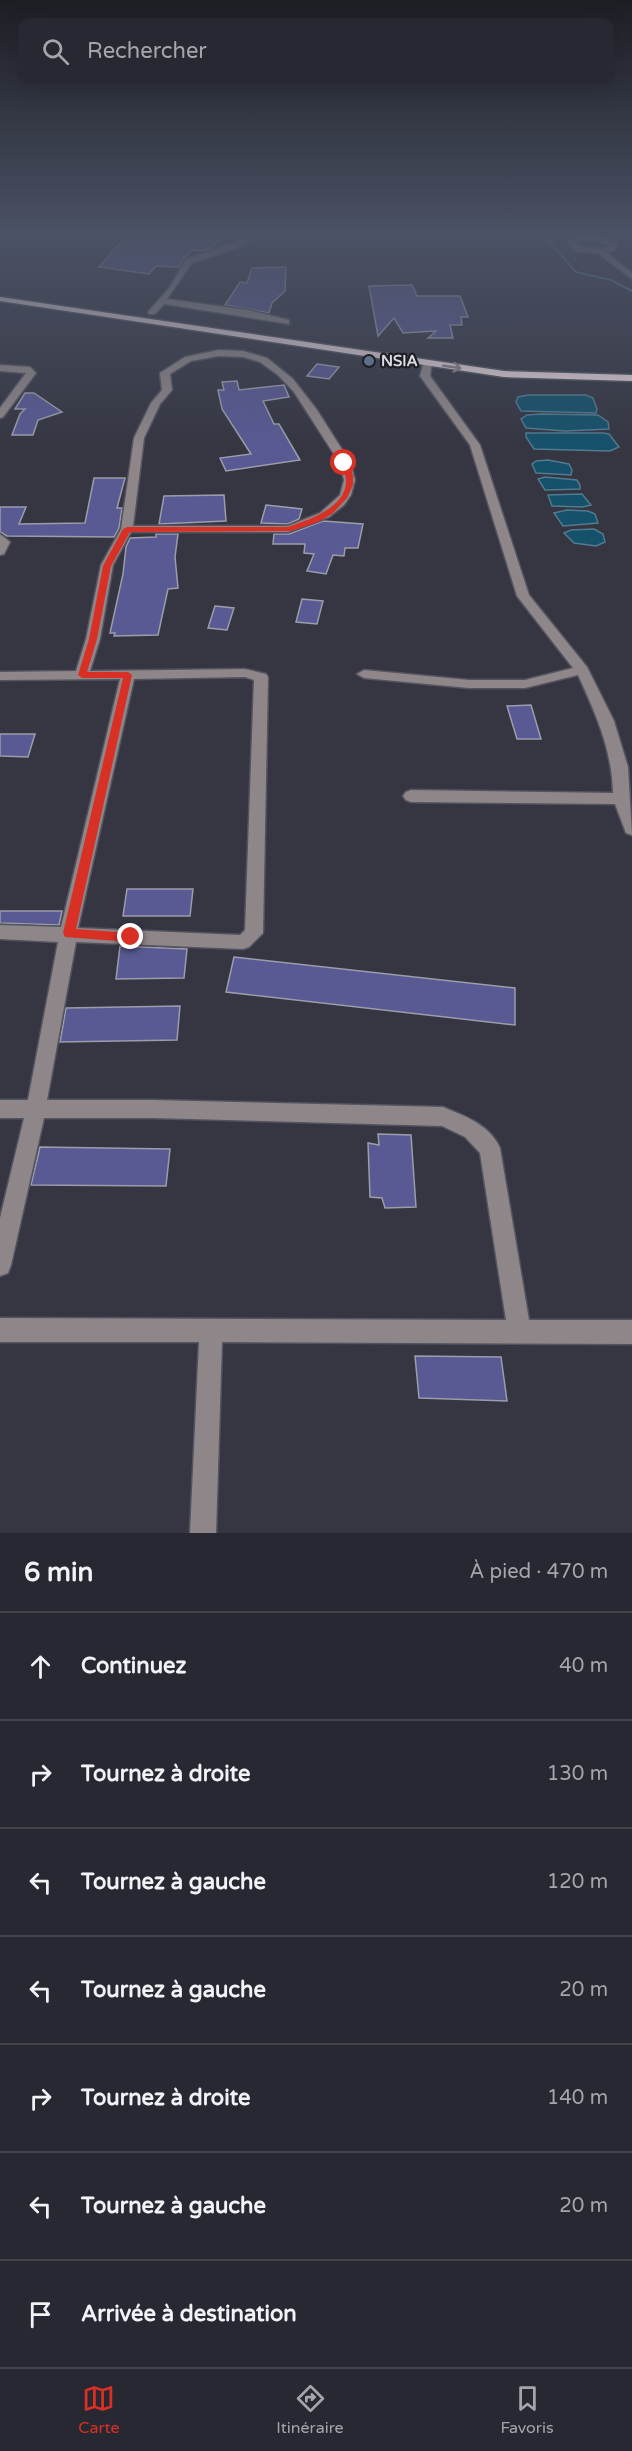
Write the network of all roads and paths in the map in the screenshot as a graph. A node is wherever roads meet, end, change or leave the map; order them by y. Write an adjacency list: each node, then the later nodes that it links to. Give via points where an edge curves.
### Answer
1 (50, 307): 7 (main road)
2 (112, 307): 5 (main road)
3 (156, 307): 5 (street)
4 (198, 307): 6 (street)
5 (152, 312): 9 (main road, via 502,364)
6 (286, 322)
7 (427, 363): 10 (main road, one-way to 10, via 504,374); 16 (street, via 425,376 475,445 523,596)
8 (0, 368): 11 (street, via 31,373)
9 (632, 369)
10 (632, 378)
11 (5, 402): 12 (street)
12 (0, 415)
13 (127, 529): 13 (street, via 139,438 167,390 165,373 185,359 204,354 244,355 270,364 289,381 323,427 350,475 345,496 329,512 300,527); 18 (street, via 107,566)
14 (0, 538): 15 (street, via 4,542)
15 (0, 551)
16 (582, 670): 17 (street, via 525,684 470,684); 22 (street, via 607,721 620,767)
17 (364, 674)
18 (82, 675): 19 (street); 20 (street)
19 (128, 675): 25 (street); 25 (street, via 245,673 261,677 254,933 243,942)
20 (0, 676)
21 (411, 796): 22 (street)
22 (621, 799): 23 (street)
23 (632, 830)
24 (0, 932): 25 (street)
25 (69, 933): 26 (street)
26 (36, 1108): 27 (street); 28 (street); 30 (street, via 443,1117 472,1130 490,1148)
27 (0, 1109)
28 (0, 1265)
29 (0, 1330): 31 (street)
30 (519, 1330): 31 (street); 32 (street)
31 (211, 1332): 33 (street)
32 (632, 1332)
33 (203, 1533)

